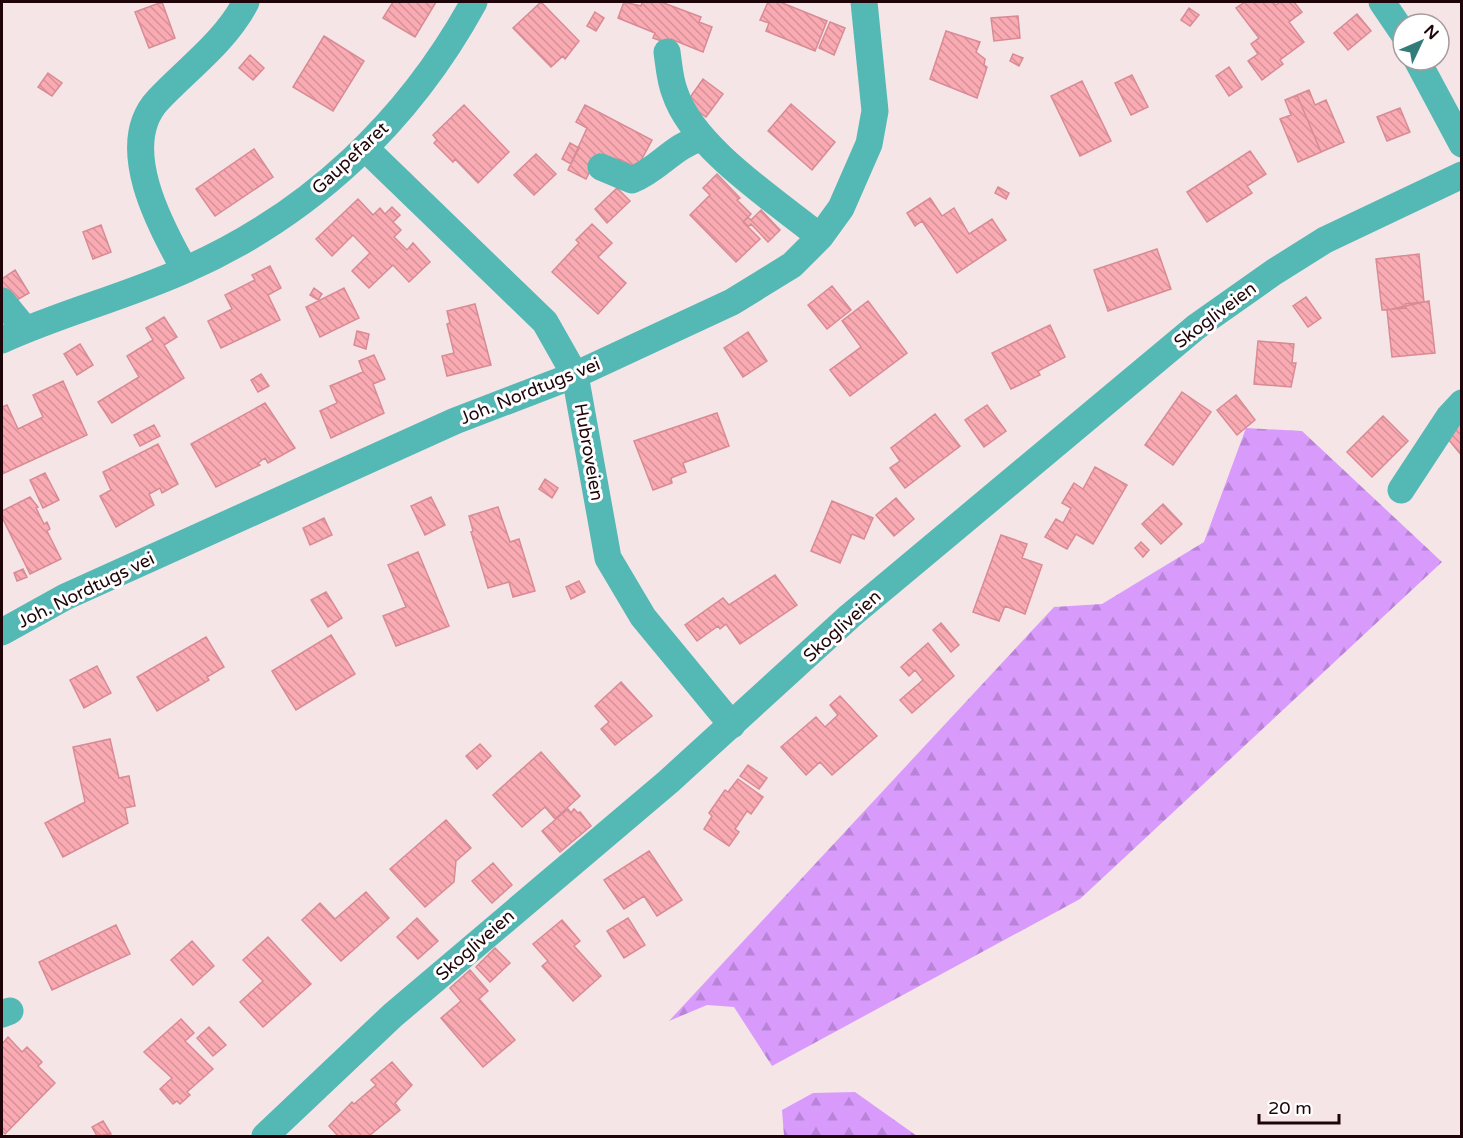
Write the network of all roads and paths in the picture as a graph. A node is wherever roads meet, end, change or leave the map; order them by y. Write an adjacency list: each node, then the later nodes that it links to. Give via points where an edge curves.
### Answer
1 (246, 2): 14 (street, via 209,51 157,101 142,123 142,162 150,196)
2 (474, 2): 10 (street, Gaupefaret, via 435,64)
3 (864, 2): 13 (street, Joh. Nordtugs vei, via 875,111 869,144 842,208)
4 (1382, 2): 5 (street)
5 (1391, 15)
6 (667, 52): 8 (street, via 675,94)
7 (1423, 72): 9 (street)
8 (702, 138): 11 (street, via 689,142 633,180); 13 (street)
9 (1461, 144)
10 (366, 149): 14 (street, Gaupefaret, via 332,180 270,224); 17 (street, Hubroveien, via 545,322)
11 (601, 166)
12 (1461, 176): 21 (street, Skogliveien, via 1325,240 1196,327 859,609)
13 (820, 237): 17 (street, Joh. Nordtugs vei, via 792,264 732,302)
14 (185, 270): 16 (street, Gaupefaret)
15 (2, 301): 16 (street, Gaupefaret)
16 (13, 334)
17 (575, 375): 20 (street, Joh. Nordtugs vei, via 455,421 65,597); 21 (street, Hubroveien, via 608,558 643,617)
18 (1461, 403): 19 (street)
19 (1401, 490)
20 (2, 632)
21 (732, 725): 22 (street, Skogliveien, via 393,1015)
22 (265, 1137)

